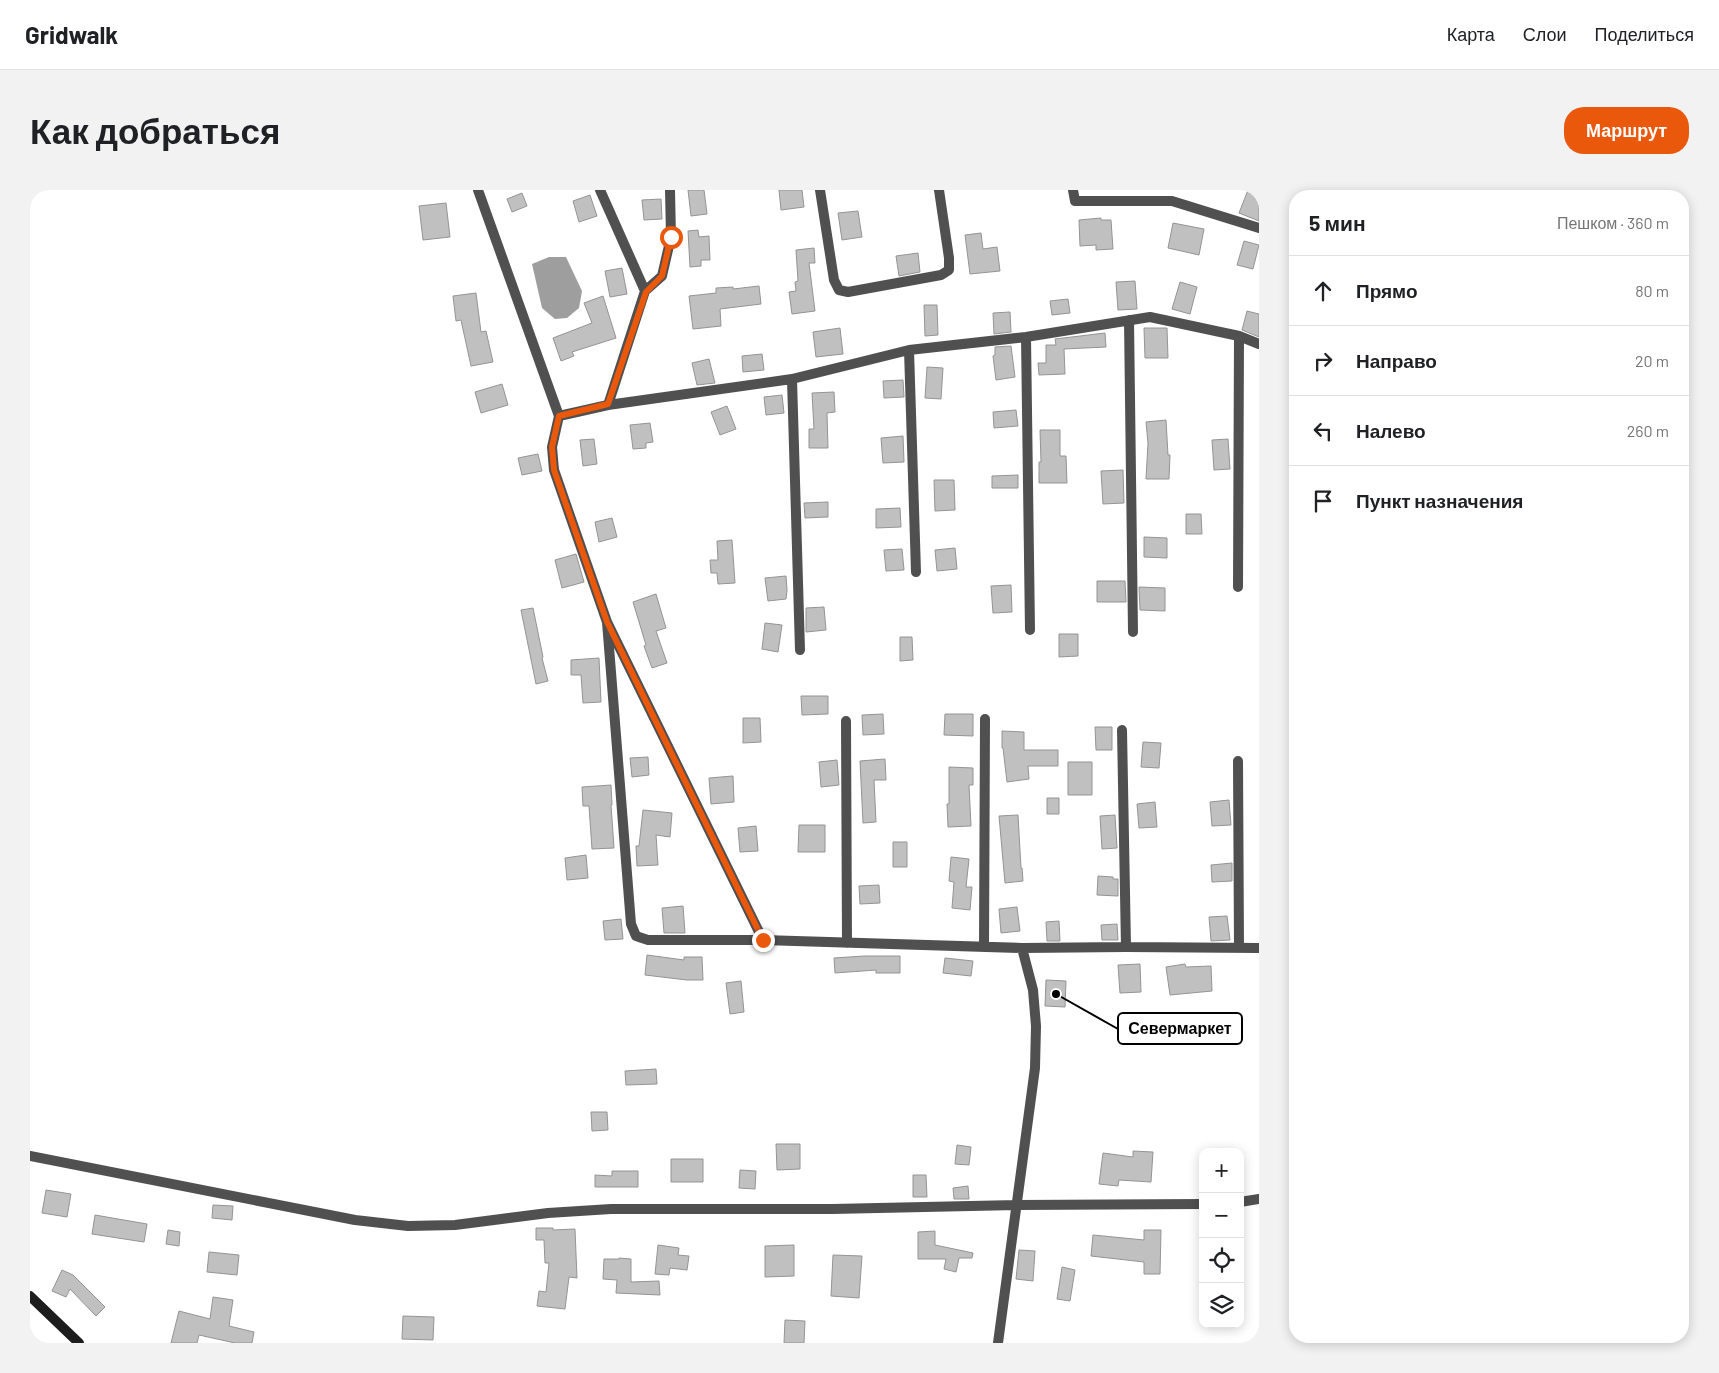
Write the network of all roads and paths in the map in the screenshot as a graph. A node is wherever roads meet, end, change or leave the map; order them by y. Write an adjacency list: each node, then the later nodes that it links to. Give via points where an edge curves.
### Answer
1 (478, 190): 16 (street)
2 (600, 190): 8 (street)
3 (670, 190): 8 (street, via 671,237 662,276)
4 (820, 190): 5 (street, via 834,280 839,290 848,292 941,275 949,270)
5 (939, 190)
6 (1073, 190): 7 (street, via 1075,201 1172,201)
7 (1259, 228)
8 (646, 292): 15 (street)
9 (1129, 320): 10 (street, via 1150,317); 11 (street); 21 (street)
10 (1239, 336): 12 (street); 18 (street)
11 (1026, 337): 13 (street); 20 (street)
12 (1259, 344)
13 (910, 350): 14 (street); 17 (street)
14 (792, 379): 15 (street); 22 (street)
15 (608, 404): 16 (street)
16 (559, 416): 19 (street, via 552,447 554,470)
17 (916, 572)
18 (1238, 587)
19 (607, 622): 27 (street); 27 (street, via 631,924 636,936 648,940)
20 (1030, 630)
21 (1133, 632)
22 (800, 650)
23 (985, 719): 29 (street)
24 (846, 721): 28 (street)
25 (1122, 730): 31 (street)
26 (1238, 761): 30 (street)
27 (763, 940): 28 (street)
28 (847, 943): 29 (street)
29 (984, 946): 32 (street)
30 (1239, 946): 31 (street); 33 (street)
31 (1126, 947): 32 (street)
32 (1022, 948): 38 (street, via 1033,990 1036,1026 1035,1068)
33 (1259, 948)
34 (30, 1156): 38 (street, via 356,1220 408,1226 455,1225 611,1209)
35 (1259, 1199): 36 (street)
36 (1244, 1201)
37 (1199, 1204): 38 (street)
38 (1017, 1205): 41 (street)
39 (30, 1296): 40 (street)
40 (79, 1343)
41 (998, 1343)

